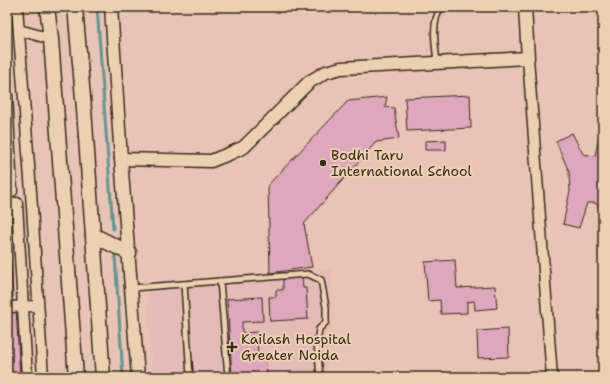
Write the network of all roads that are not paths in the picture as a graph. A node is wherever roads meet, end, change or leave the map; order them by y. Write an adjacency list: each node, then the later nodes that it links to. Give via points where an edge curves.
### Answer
1 (17, 7): 7 (street)
2 (47, 7): 8 (main road)
3 (75, 7): 17 (main road)
4 (111, 7): 14 (street)
5 (441, 7): 10 (lane, via 436,14 434,31)
6 (525, 7): 9 (street)
7 (19, 30): 8 (street); 12 (street)
8 (51, 39): 27 (main road)
9 (528, 58): 10 (street); 33 (street)
10 (437, 63): 14 (street, via 341,68 326,72 309,82 244,147 211,161)
11 (7, 95): 13 (street)
12 (25, 114): 13 (street); 23 (street)
13 (8, 115): 15 (street, via 12,191)
14 (121, 159): 18 (street)
15 (7, 192)
16 (7, 204): 22 (street, via 17,203)
17 (93, 235): 18 (main road); 28 (main road)
18 (129, 253): 21 (street)
19 (220, 281): 20 (lane); 31 (lane); 32 (lane, via 308,274 321,280 326,322 319,330 317,343)
20 (184, 284): 21 (lane); 30 (lane)
21 (132, 288): 29 (street)
22 (23, 306): 23 (street); 24 (street); 25 (street)
23 (38, 306): 26 (street)
24 (7, 307)
25 (27, 377)
26 (43, 377)
27 (76, 377)
28 (104, 377)
29 (138, 377)
30 (190, 377)
31 (228, 377)
32 (320, 377)
33 (552, 377)

